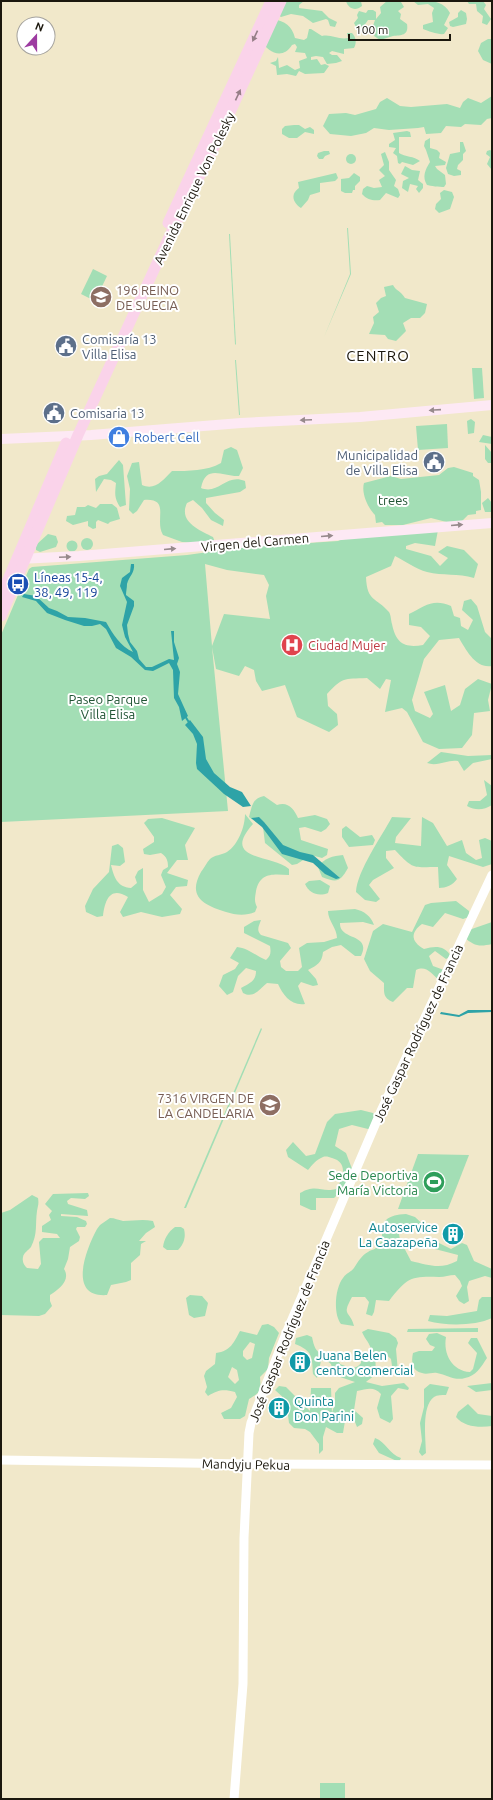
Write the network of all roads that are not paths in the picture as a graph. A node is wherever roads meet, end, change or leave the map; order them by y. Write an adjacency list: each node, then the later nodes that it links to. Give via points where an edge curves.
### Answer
1 (271, 1): 4 (main road, Avenida Enrique Von Polesky, one-way to 4)
2 (281, 1): 4 (main road, Avenida Enrique Von Polesky, one-way to 2, via 216,143)
3 (492, 405): 4 (main road, one-way to 4)
4 (73, 437): 5 (main road); 6 (main road); 8 (main road, Avenida Enrique Von Polesky)
5 (1, 439)
6 (1, 444)
7 (492, 523): 8 (main road, Virgen del Carmen, one-way to 7)
8 (22, 559): 9 (main road, Avenida Enrique Von Polesky); 10 (main road, Avenida Enrique Von Polesky)
9 (1, 596)
10 (1, 616)
11 (492, 875): 13 (street, José Gaspar Rodríguez de Francia, via 381,1110 270,1373 251,1423)
12 (1, 1460): 13 (street, Mandyju Pekua)
13 (248, 1464): 14 (street, Mandyju Pekua); 15 (street, José Gaspar Rodríguez de Francia, via 244,1538 243,1684)
14 (492, 1465)
15 (234, 1799)

